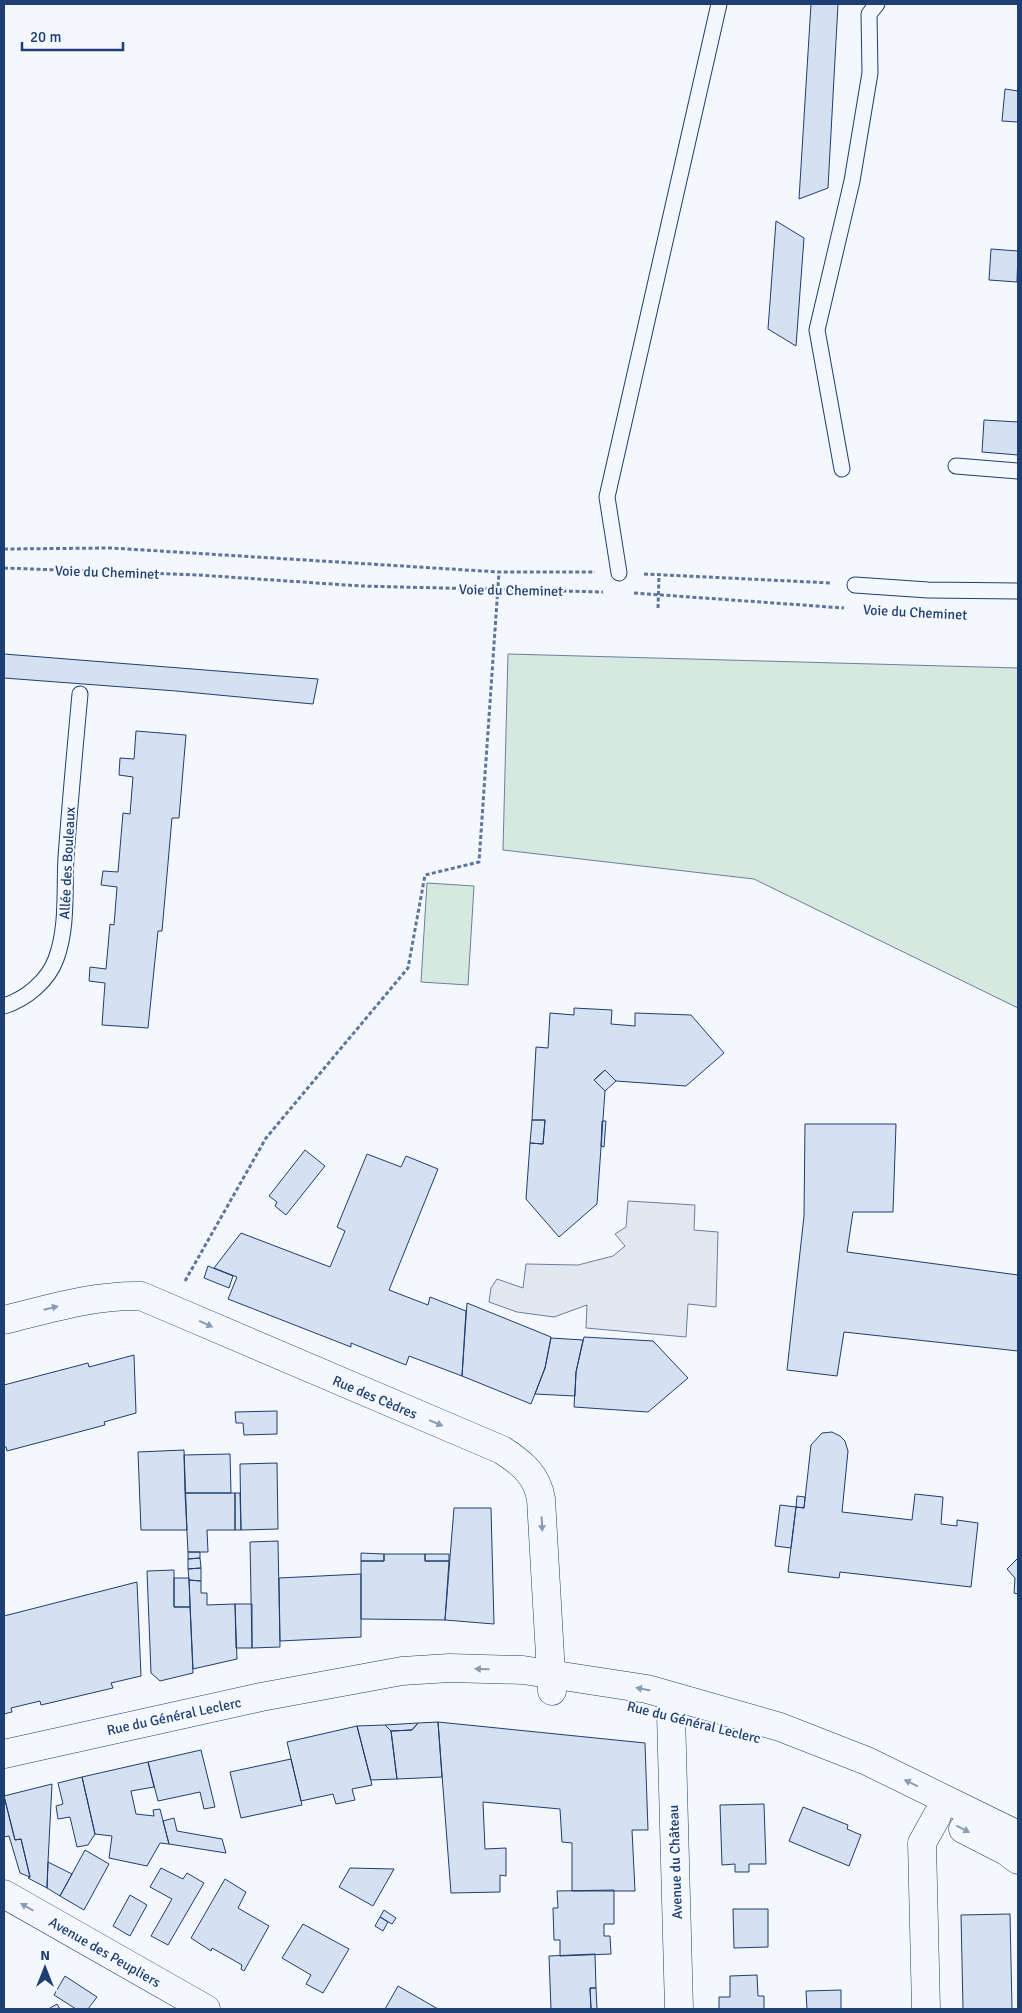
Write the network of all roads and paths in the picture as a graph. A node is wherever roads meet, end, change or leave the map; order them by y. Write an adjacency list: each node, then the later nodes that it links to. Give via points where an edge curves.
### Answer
1 (719, 4): 9 (lane, via 607,497)
2 (877, 4): 4 (lane, via 869,14 870,74 852,181 817,330)
3 (956, 466): 5 (lane)
4 (842, 469)
5 (1018, 472)
6 (4, 549): 8 (path, Voie du Cheminet, via 111,548)
7 (4, 568): 12 (path, Voie du Cheminet)
8 (499, 572): 9 (path, Voie du Cheminet); 12 (path)
9 (618, 573): 10 (path, Voie du Cheminet)
10 (659, 575): 11 (path, Voie du Cheminet); 16 (path)
11 (856, 584): 13 (lane, Voie du Cheminet, via 928,590)
12 (497, 590): 14 (path, Voie du Cheminet); 21 (path, via 479,862 425,875 408,968 266,1138)
13 (1018, 591)
14 (611, 593)
15 (630, 593): 16 (path, Voie du Cheminet)
16 (658, 594): 17 (path); 18 (path, Voie du Cheminet)
17 (658, 608)
18 (851, 609)
19 (80, 694): 20 (lane, Allée des Bouleaux, via 61,943 56,961 35,989)
20 (4, 1006)
21 (170, 1307): 22 (street, Rue des Cèdres, one-way to 21, via 82,1300 117,1296 140,1296); 23 (street, Rue des Cèdres, one-way to 23, via 502,1450 518,1460 533,1475 541,1499)
22 (4, 1320)
23 (551, 1682): 24 (street, Rue du Général Leclerc); 25 (street, Rue du Général Leclerc, via 514,1687 345,1682 260,1697)
24 (671, 1705): 26 (street, Rue du Général Leclerc, via 790,1747); 31 (street, Avenue du Château)
25 (4, 1754)
26 (941, 1808): 27 (street, Rue du Général Leclerc); 28 (street, Rue du Général Leclerc, one-way to 28); 32 (street, via 922,1843)
27 (1018, 1835)
28 (1018, 1860)
29 (4, 1894): 30 (street, Avenue des Peupliers, one-way to 29)
30 (206, 2009)
31 (679, 2009)
32 (926, 2009)

